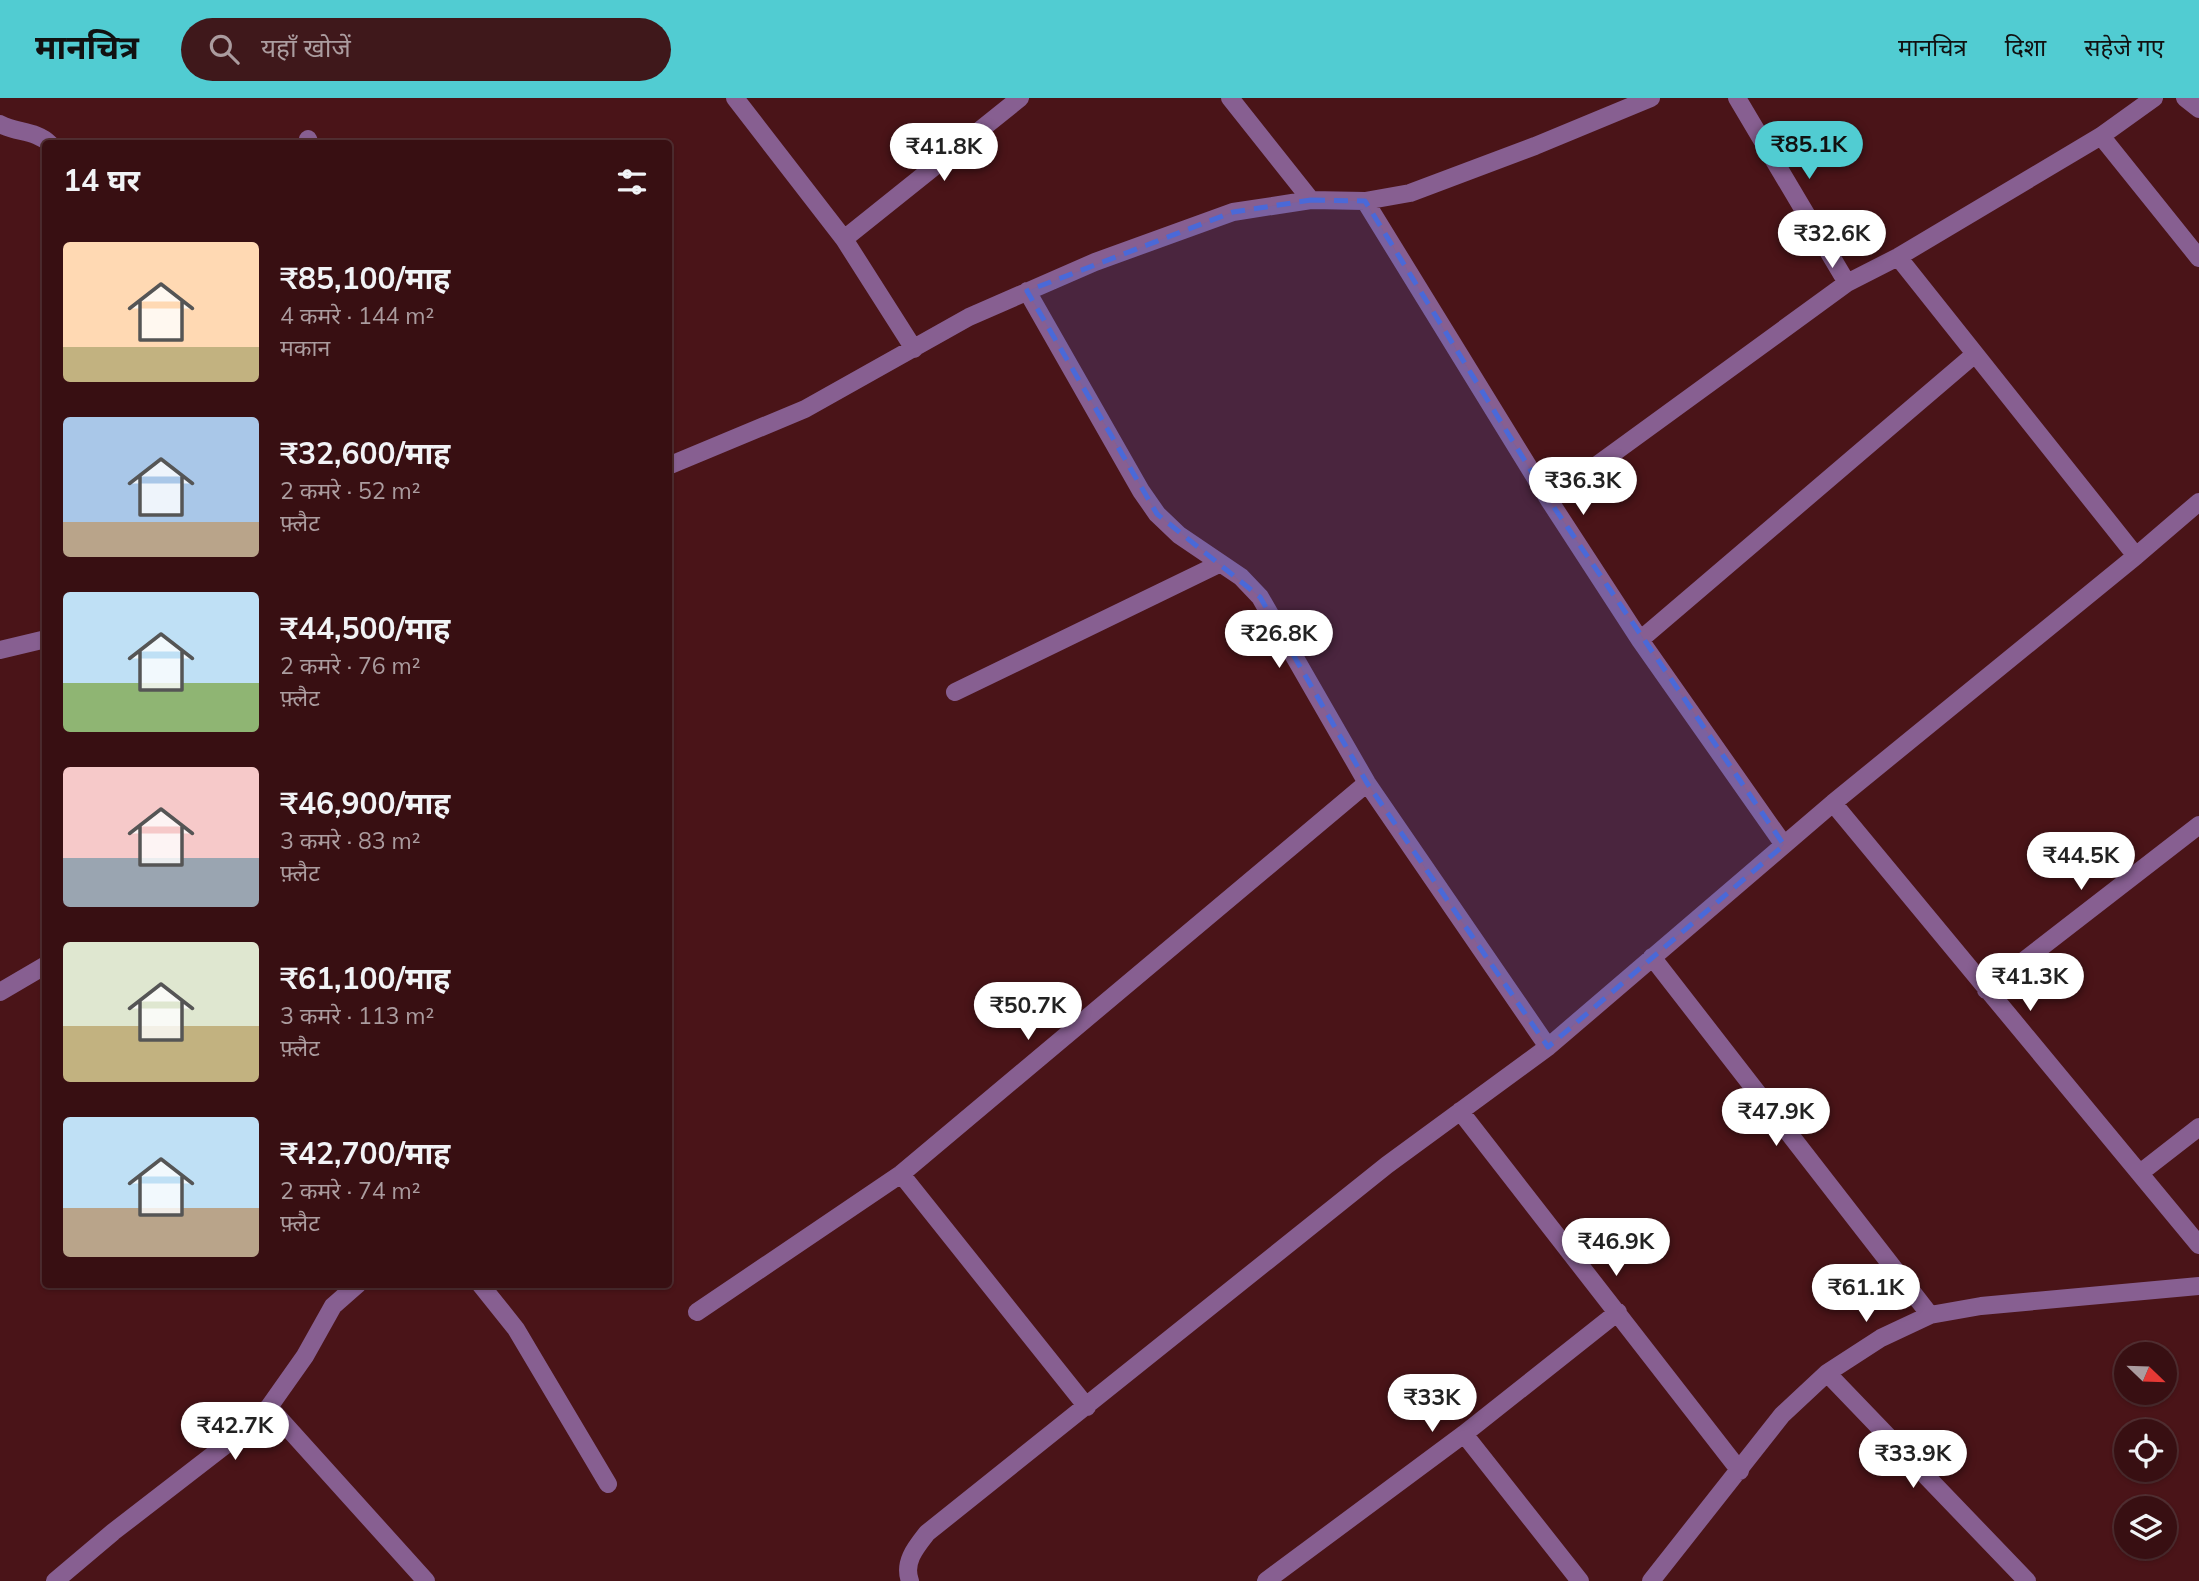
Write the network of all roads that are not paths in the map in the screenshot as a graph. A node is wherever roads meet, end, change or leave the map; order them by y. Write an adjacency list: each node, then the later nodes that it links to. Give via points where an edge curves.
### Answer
1 (735, 98): 14 (street)
2 (1020, 98): 14 (street)
3 (1230, 98): 12 (street)
4 (1651, 98): 13 (street, via 1410,193)
5 (1737, 98): 17 (street)
6 (2154, 98): 10 (street)
7 (2185, 98): 8 (street)
8 (2199, 109)
9 (0, 124): 11 (street)
10 (2101, 136): 15 (street); 16 (street)
11 (44, 140)
12 (1311, 200): 13 (street); 18 (street, via 1233,212)
13 (1365, 201): 22 (street)
14 (844, 239): 19 (street)
15 (1898, 257): 17 (street); 20 (street)
16 (2199, 258)
17 (1847, 284): 22 (street)
18 (1027, 291): 19 (street); 25 (street, via 1157,514)
19 (914, 349): 21 (street, via 805,408)
20 (1975, 354): 24 (street); 27 (street)
21 (672, 464)
22 (1549, 500): 27 (street)
23 (2199, 502): 24 (street)
24 (2136, 556): 31 (street)
25 (1219, 564): 29 (street); 30 (street, via 1241,577 1259,597)
26 (42, 640): 28 (street)
27 (1640, 640): 33 (street)
28 (0, 650)
29 (955, 692)
30 (1367, 783): 38 (street); 42 (street)
31 (1833, 803): 33 (street); 36 (street)
32 (2199, 825): 36 (street)
33 (1784, 845): 34 (street)
34 (1652, 957): 38 (street); 49 (street)
35 (42, 967): 37 (street)
36 (1986, 990): 41 (street)
37 (0, 992)
38 (1548, 1047): 39 (street)
39 (1460, 1111): 48 (street); 52 (street)
40 (2199, 1127): 41 (street)
41 (2140, 1173): 43 (street)
42 (901, 1174): 47 (street); 52 (street)
43 (2199, 1245)
44 (2199, 1286): 49 (street)
45 (354, 1288): 51 (street, via 332,1306 305,1356)
46 (483, 1288): 55 (street, via 516,1329)
47 (697, 1312)
48 (1618, 1312): 53 (street); 54 (street)
49 (1930, 1315): 50 (street, via 1881,1338)
50 (1827, 1373): 54 (street, via 1782,1415); 62 (street)
51 (269, 1407): 56 (street); 57 (street)
52 (1087, 1407): 58 (street, via 928,1533 911,1552)
53 (1464, 1434): 59 (street); 60 (street)
54 (1740, 1471): 61 (street)
55 (608, 1484)
56 (55, 1581)
57 (426, 1581)
58 (910, 1581)
59 (1266, 1581)
60 (1580, 1581)
61 (1651, 1581)
62 (2026, 1581)

